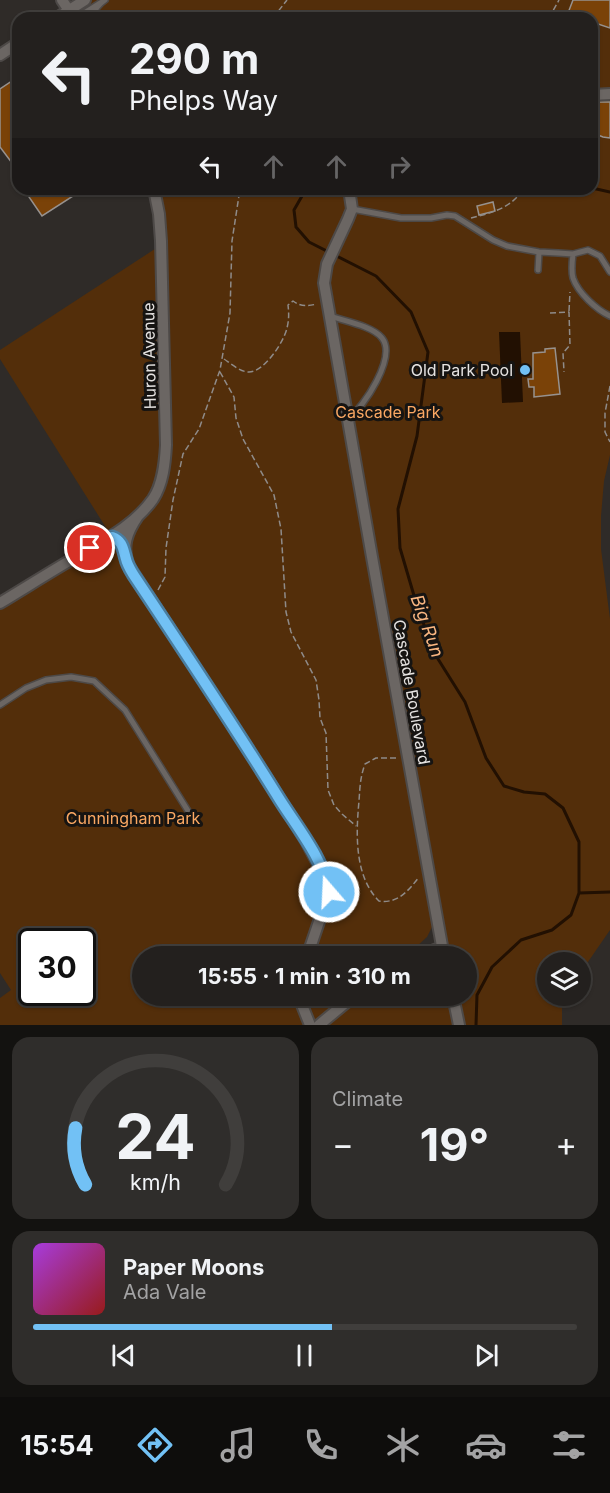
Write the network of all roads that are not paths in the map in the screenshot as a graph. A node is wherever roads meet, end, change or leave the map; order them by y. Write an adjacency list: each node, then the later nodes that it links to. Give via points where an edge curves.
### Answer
1 (103, 2): 2 (lane)
2 (82, 12)
3 (155, 195): 13 (street, Huron Avenue, via 161,241 166,445 165,463 154,497)
4 (350, 195): 5 (street, Cascade Boulevard)
5 (352, 209): 6 (lane, via 401,218 455,216 493,240); 10 (street, Cascade Boulevard, via 327,264 324,283)
6 (539, 252): 7 (lane); 8 (lane)
7 (573, 254): 9 (lane, via 588,250 600,256); 11 (lane, via 576,285 602,313)
8 (538, 270)
9 (610, 272)
10 (330, 316): 12 (street, Cascade Boulevard); 12 (lane, via 370,329 386,345 378,379)
11 (610, 316)
12 (348, 419): 20 (street, Cascade Boulevard)
13 (138, 516): 14 (street, Huron Avenue); 15 (street, Huron Avenue, via 128,533)
14 (109, 537): 15 (street, via 120,541); 16 (street, Huron Avenue)
15 (125, 553): 19 (street, via 149,599 268,780 327,881 329,892)
16 (0, 603)
17 (0, 705): 18 (lane, via 46,680 71,677 94,681 125,710)
18 (195, 822)
19 (312, 946)
20 (442, 946)
21 (302, 1006): 24 (street)
22 (342, 1006): 25 (street)
23 (455, 1006): 26 (street)
24 (310, 1025)
25 (319, 1025)
26 (459, 1025)

